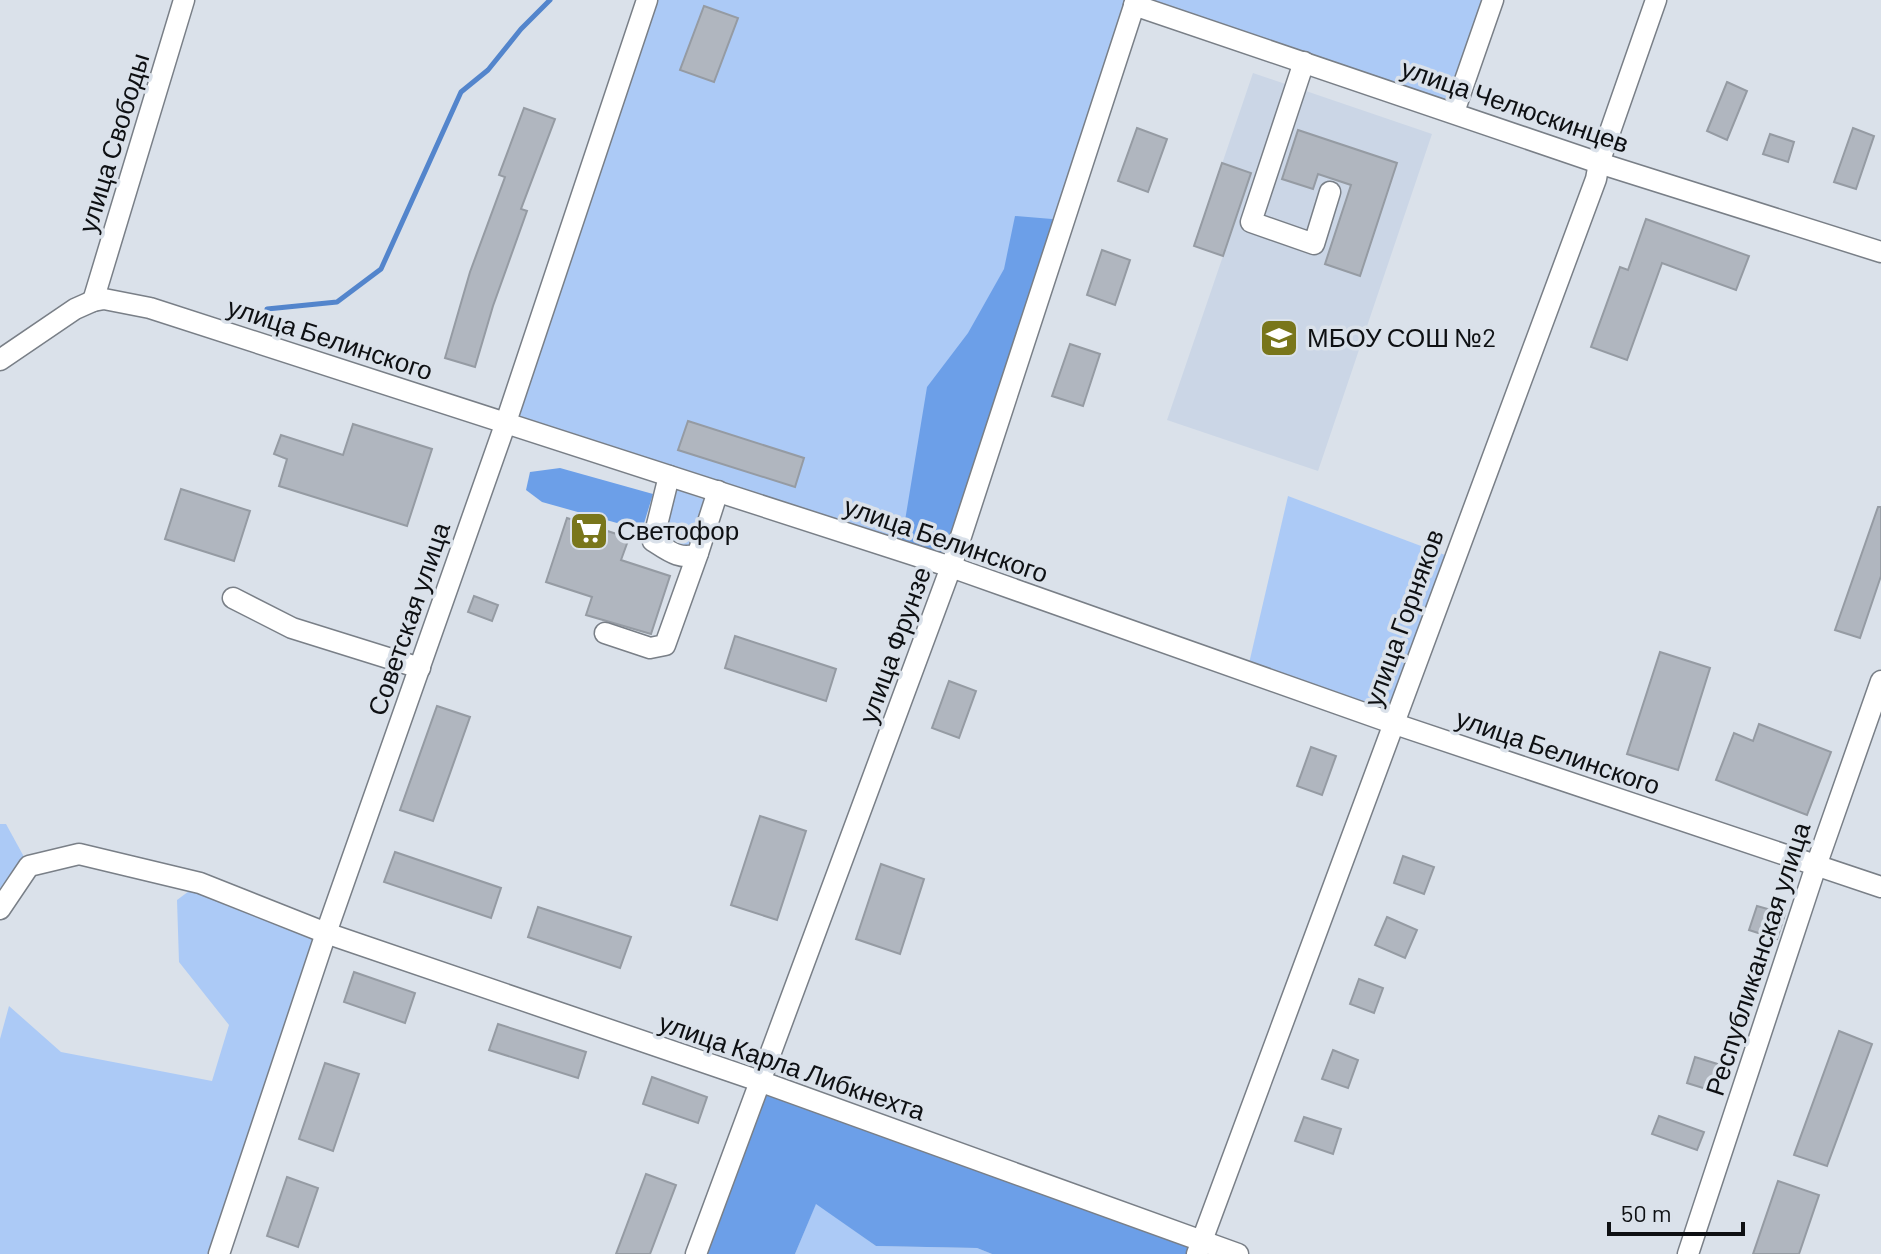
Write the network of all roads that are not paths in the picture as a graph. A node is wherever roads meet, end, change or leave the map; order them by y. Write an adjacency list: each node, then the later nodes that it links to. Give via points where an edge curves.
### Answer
1 (184, 0): 11 (street, улица Свободы)
2 (647, 0): 13 (street, Советская улица)
3 (1493, 0): 7 (street)
4 (1656, 0): 8 (street, улица Горняков)
5 (1135, 2): 6 (street, улица Челюскинцев); 17 (street, улица Фрунзе)
6 (1304, 62): 7 (street, улица Челюскинцев); 9 (street, via 1251,222 1314,244)
7 (1454, 112): 8 (street, улица Челюскинцев)
8 (1599, 163): 10 (street, улица Челюскинцев); 22 (street, улица Горняков)
9 (1330, 192)
10 (1881, 252)
11 (93, 301): 12 (street); 13 (street, улица Белинского, via 150,308)
12 (0, 360)
13 (506, 422): 14 (street, улица Белинского); 20 (street, Советская улица)
14 (669, 476): 15 (street, улица Белинского); 16 (street, via 653,541 675,555)
15 (718, 491): 16 (street); 17 (street, улица Белинского)
16 (698, 553): 19 (street, via 665,645 650,648)
17 (951, 567): 22 (street, улица Белинского); 27 (street, улица Фрунзе)
18 (233, 598): 20 (street, via 292,628)
19 (605, 633)
20 (420, 668): 26 (street, Советская улица)
21 (1881, 681): 23 (street, Республиканская улица)
22 (1392, 723): 23 (street, улица Белинского); 28 (street, улица Горняков)
23 (1816, 866): 24 (street, улица Белинского); 32 (street, Республиканская улица)
24 (1881, 887)
25 (0, 909): 26 (street, улица Карла Либкнехта, via 29,866 79,854 200,883)
26 (326, 933): 27 (street, улица Карла Либкнехта); 29 (street, Советская улица)
27 (762, 1082): 28 (street, улица Карла Либкнехта); 30 (street, улица Фрунзе)
28 (1200, 1247): 31 (street, улица Карла Либкнехта)
29 (219, 1254)
30 (696, 1254)
31 (1238, 1254)
32 (1688, 1254)

